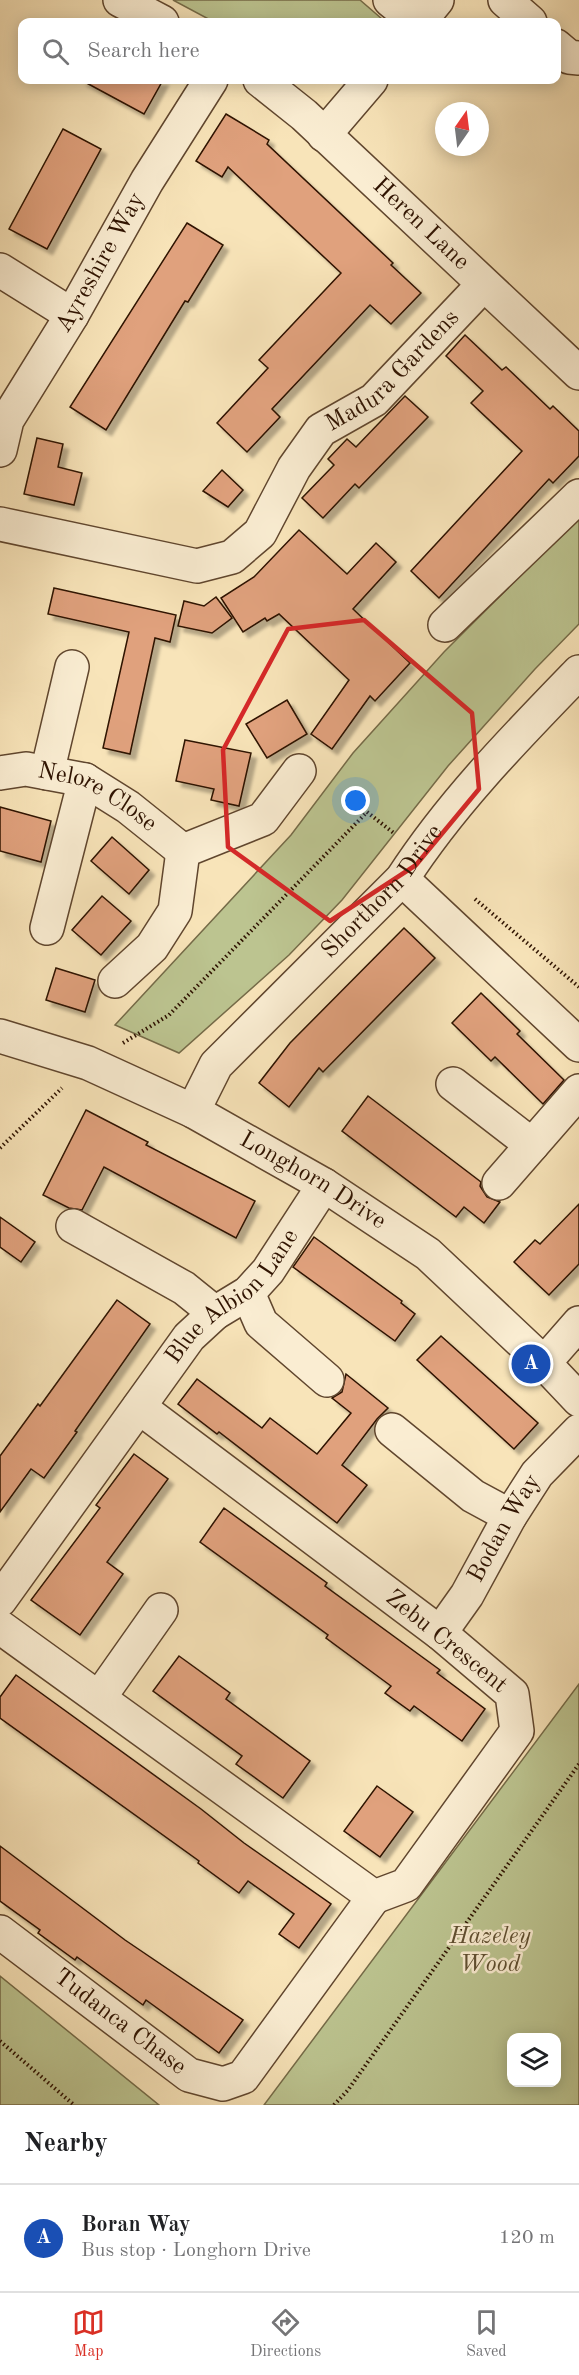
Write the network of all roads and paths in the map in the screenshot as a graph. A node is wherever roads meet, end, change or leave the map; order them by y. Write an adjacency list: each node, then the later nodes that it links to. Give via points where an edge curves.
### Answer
1 (120, 0): 5 (street)
2 (390, 0): 6 (street)
3 (437, 0): 7 (street)
4 (505, 0): 8 (street)
5 (154, 18)
6 (413, 18)
7 (421, 18)
8 (525, 18)
9 (561, 50): 10 (street)
10 (579, 58)
11 (208, 84): 17 (street, Ayreshire Way, via 147,181)
12 (265, 84): 14 (street, Heren Lane)
13 (368, 84): 14 (street)
14 (324, 135): 16 (street, Heren Lane)
15 (0, 270): 17 (street)
16 (483, 285): 18 (street, Heren Lane); 21 (street, Madura Gardens, via 374,400 321,430 294,468 260,533 231,557 197,566)
17 (72, 315): 19 (street, Ayreshire Way, via 7,420)
18 (579, 373)
19 (0, 450)
20 (579, 496): 22 (street)
21 (0, 524)
22 (446, 625)
23 (72, 667): 27 (street)
24 (579, 672): 30 (street, Shorthorn Drive, via 501,753)
25 (299, 771): 29 (street, Nelore Close, via 263,819)
26 (0, 773): 27 (street, Nelore Close, via 26,769)
27 (47, 773): 28 (street, Nelore Close)
28 (85, 780): 29 (street, Nelore Close, via 129,807); 31 (street)
29 (183, 850): 32 (street, Nelore Close, via 175,911 152,947)
30 (402, 879): 34 (street); 38 (street, Shorthorn Drive, via 216,1065)
31 (47, 928)
32 (115, 981)
33 (0, 1036): 35 (street, Longhorn Drive)
34 (579, 1045)
35 (88, 1063): 38 (street, Longhorn Drive); 40 (path)
36 (453, 1084): 39 (street)
37 (579, 1091): 39 (street)
38 (192, 1111): 42 (street, Longhorn Drive)
39 (532, 1145): 41 (street)
40 (0, 1148)
41 (500, 1183)
42 (324, 1185): 44 (street, Blue Albion Lane, via 268,1271); 47 (street, Longhorn Drive, via 428,1254)
43 (73, 1226): 45 (street, via 184,1288)
44 (248, 1293): 45 (street, Blue Albion Lane); 48 (street, via 261,1323)
45 (215, 1313): 50 (street, Blue Albion Lane, via 189,1336)
46 (579, 1323): 47 (street)
47 (544, 1363): 49 (street, Longhorn Drive)
48 (327, 1380)
49 (579, 1400)
50 (139, 1407): 54 (street); 57 (street, Zebu Crescent)
51 (392, 1430): 53 (street, via 473,1496)
52 (579, 1431): 53 (street, Bodan Way, via 537,1474)
53 (510, 1515): 57 (street, Bodan Way, via 467,1595)
54 (0, 1600)
55 (161, 1610): 58 (street)
56 (0, 1627): 58 (street)
57 (440, 1633): 60 (street, Zebu Crescent, via 512,1694 517,1731 406,1885)
58 (99, 1698): 60 (street)
59 (579, 1764): 64 (path)
60 (374, 1896): 61 (street, Tudanca Chase, via 243,2078 223,2084 189,2075)
61 (0, 1932)
62 (0, 2041): 63 (path)
63 (74, 2105)
64 (334, 2105)

